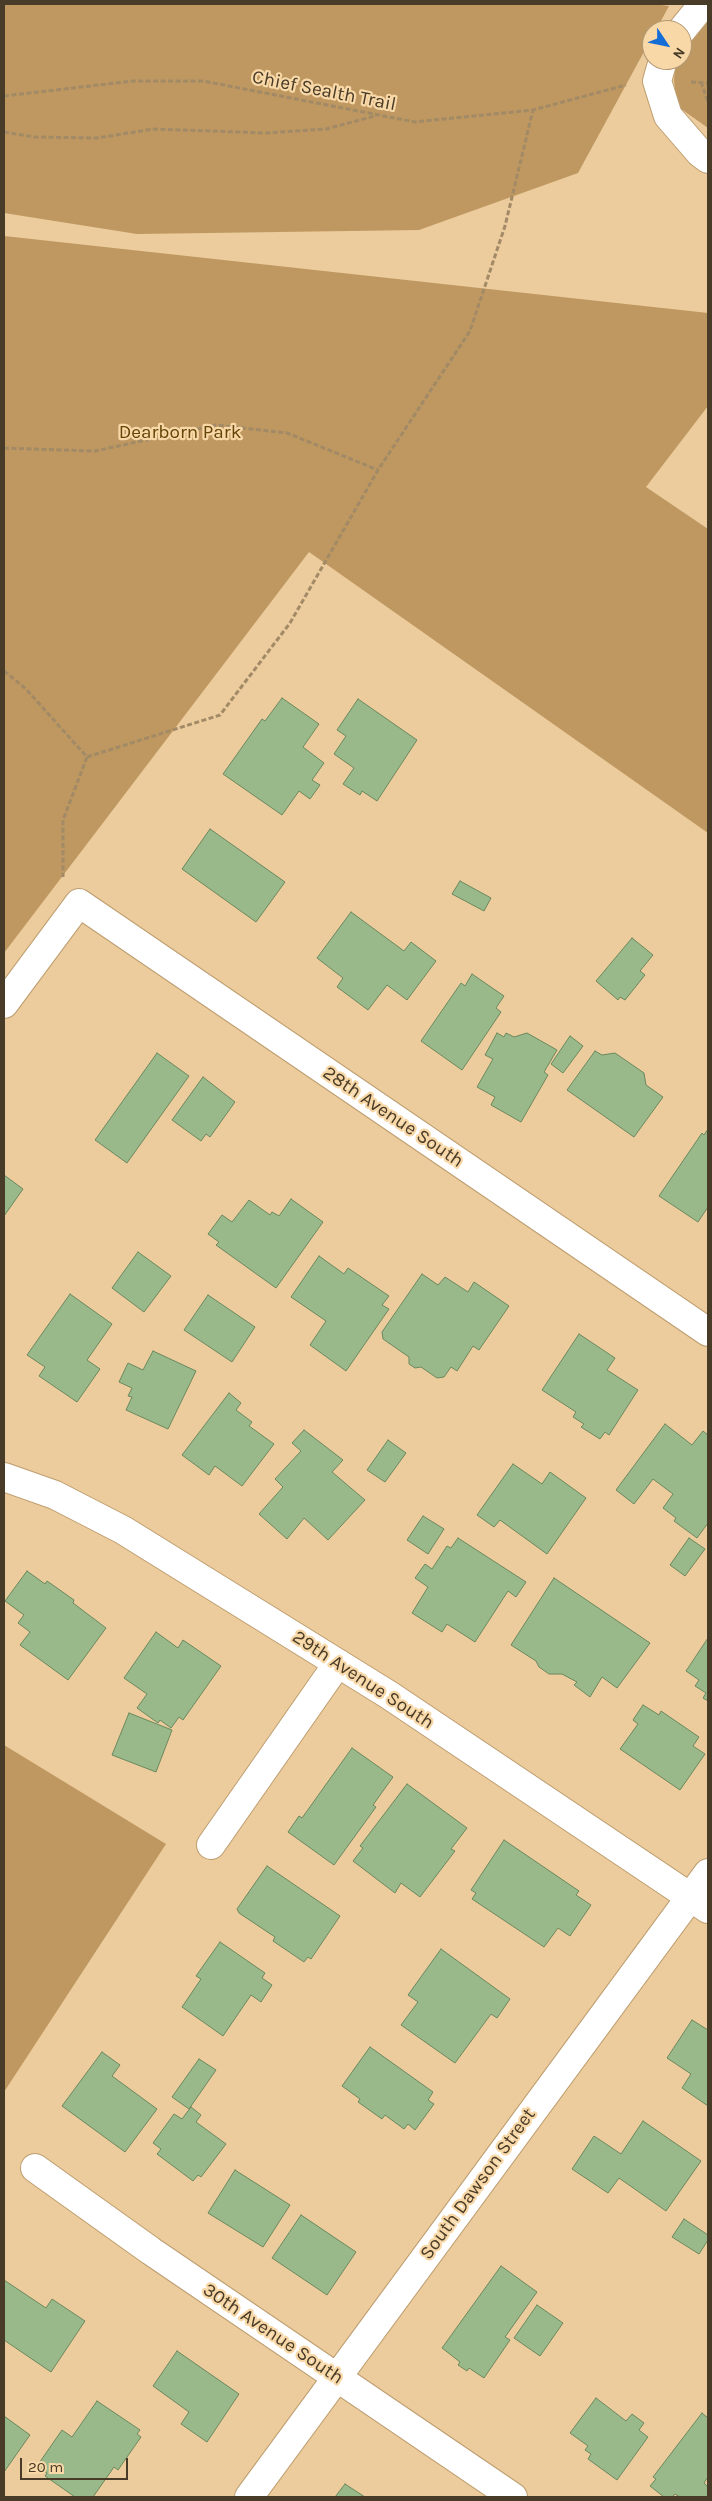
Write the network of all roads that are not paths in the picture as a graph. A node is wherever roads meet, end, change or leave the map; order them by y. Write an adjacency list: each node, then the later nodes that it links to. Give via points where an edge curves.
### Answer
1 (703, 4): 2 (street)
2 (690, 20)
3 (650, 75): 4 (street, via 668,116)
4 (708, 159)
5 (4, 1004): 6 (street, 28th Avenue South, via 79,903)
6 (708, 1332)
7 (4, 1478): 8 (street, 29th Avenue South, via 54,1495 123,1530)
8 (338, 1663): 9 (street); 11 (street, 29th Avenue South)
9 (211, 1845)
10 (708, 1873): 11 (street, South Dawson Street)
11 (699, 1903): 13 (street, South Dawson Street)
12 (35, 2168): 13 (street, 30th Avenue South)
13 (336, 2377): 14 (street, South Dawson Street); 15 (street, 30th Avenue South)
14 (250, 2497)
15 (513, 2497)

